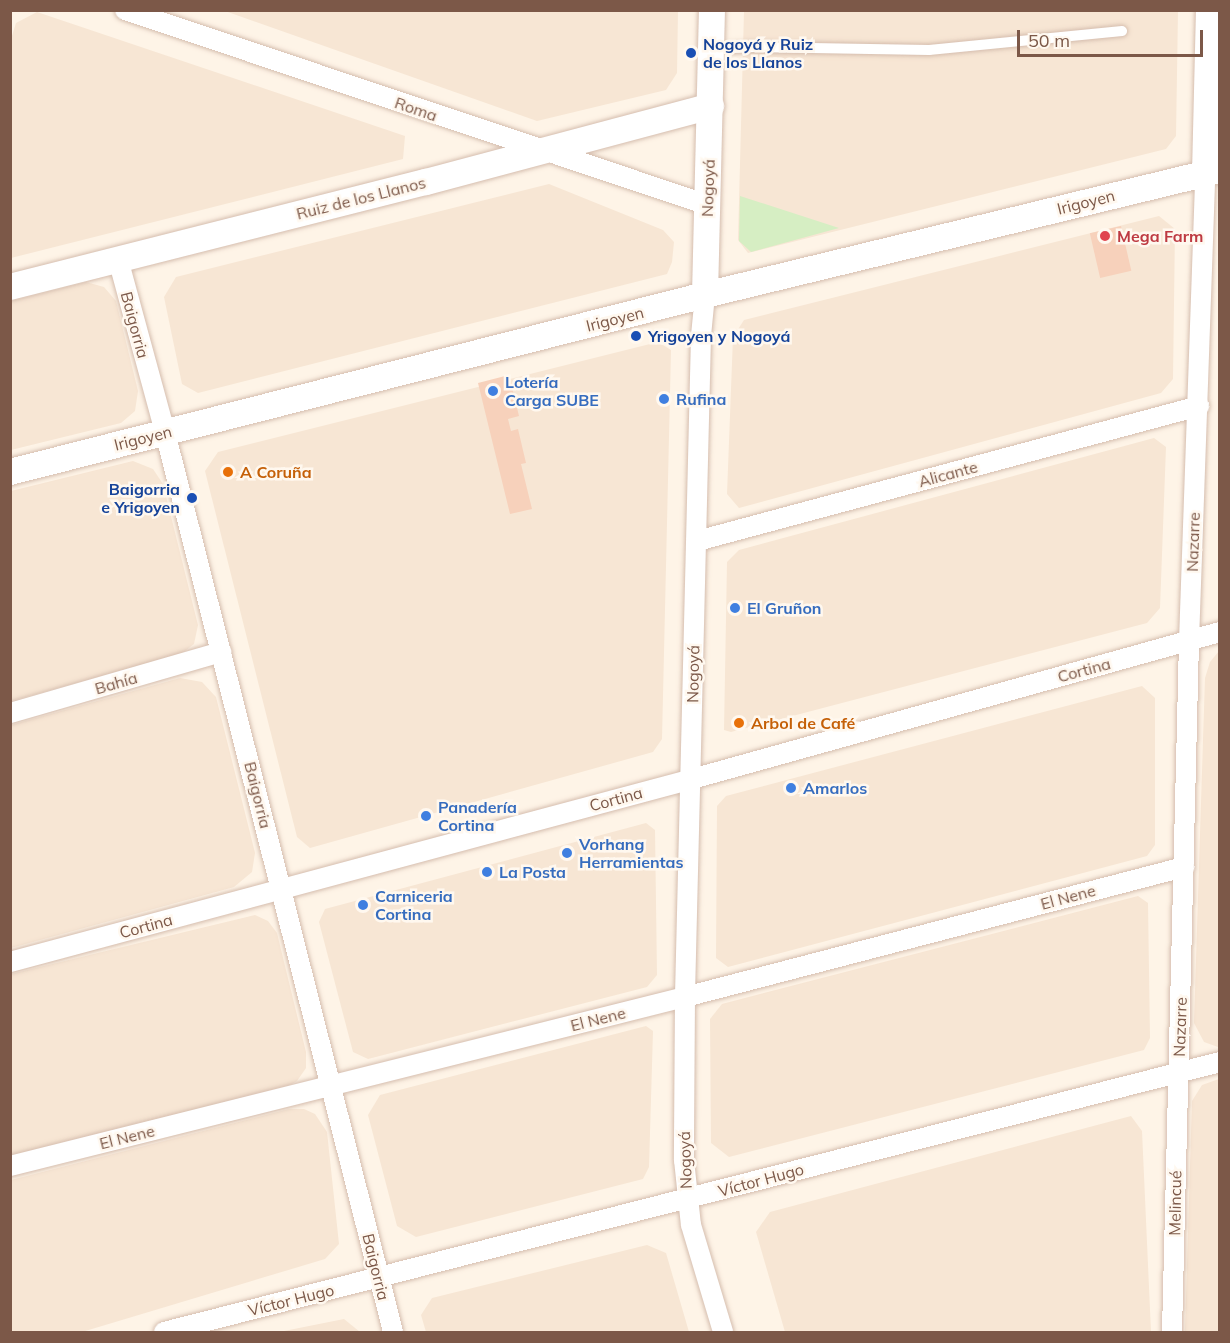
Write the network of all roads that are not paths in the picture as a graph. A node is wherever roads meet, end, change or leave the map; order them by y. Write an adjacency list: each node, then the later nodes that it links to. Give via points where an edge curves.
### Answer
1 (125, 10): 7 (street, Roma)
2 (712, 10): 5 (street, Nogoyá)
3 (1209, 10): 8 (street, Nazarre)
4 (1122, 31): 5 (lane, via 929,50)
5 (712, 49): 6 (street, Nogoyá)
6 (711, 106): 7 (street, Ruiz de los Llanos); 9 (street, Nogoyá)
7 (545, 151): 9 (street, Roma); 10 (street, Ruiz de los Llanos)
8 (1212, 171): 12 (street, Irigoyen); 13 (street, Nazarre)
9 (708, 205): 12 (street, Nogoyá)
10 (118, 259): 11 (street, Ruiz de los Llanos); 14 (street, Baigorria)
11 (10, 287)
12 (705, 295): 14 (street, Irigoyen); 16 (street, Nogoyá)
13 (1199, 406): 16 (street, Alicante); 18 (street, Nazarre)
14 (165, 432): 15 (street, Irigoyen); 19 (street, Baigorria)
15 (10, 472)
16 (697, 542): 21 (street, Nogoyá)
17 (1220, 632): 18 (street, Cortina)
18 (1189, 641): 21 (street, Cortina); 22 (street, Nazarre)
19 (221, 652): 20 (street, Bahía); 23 (street, Baigorria)
20 (10, 713)
21 (692, 779): 23 (street, Cortina); 25 (street, Nogoyá)
22 (1184, 867): 25 (street, El Nene); 27 (street, Nazarre)
23 (282, 890): 24 (street, Cortina); 28 (street, Baigorria)
24 (10, 962)
25 (685, 997): 28 (street, El Nene); 30 (street, Nogoyá)
26 (1220, 1062): 27 (street, Víctor Hugo)
27 (1179, 1073): 30 (street, Víctor Hugo); 35 (street, Melincué)
28 (330, 1086): 29 (street, El Nene); 31 (street, Baigorria)
29 (10, 1166)
30 (687, 1200): 31 (street, Víctor Hugo); 34 (street, Nogoyá)
31 (379, 1278): 32 (street, Víctor Hugo); 33 (street, Baigorria)
32 (164, 1332)
33 (393, 1332)
34 (723, 1332)
35 (1172, 1332)

